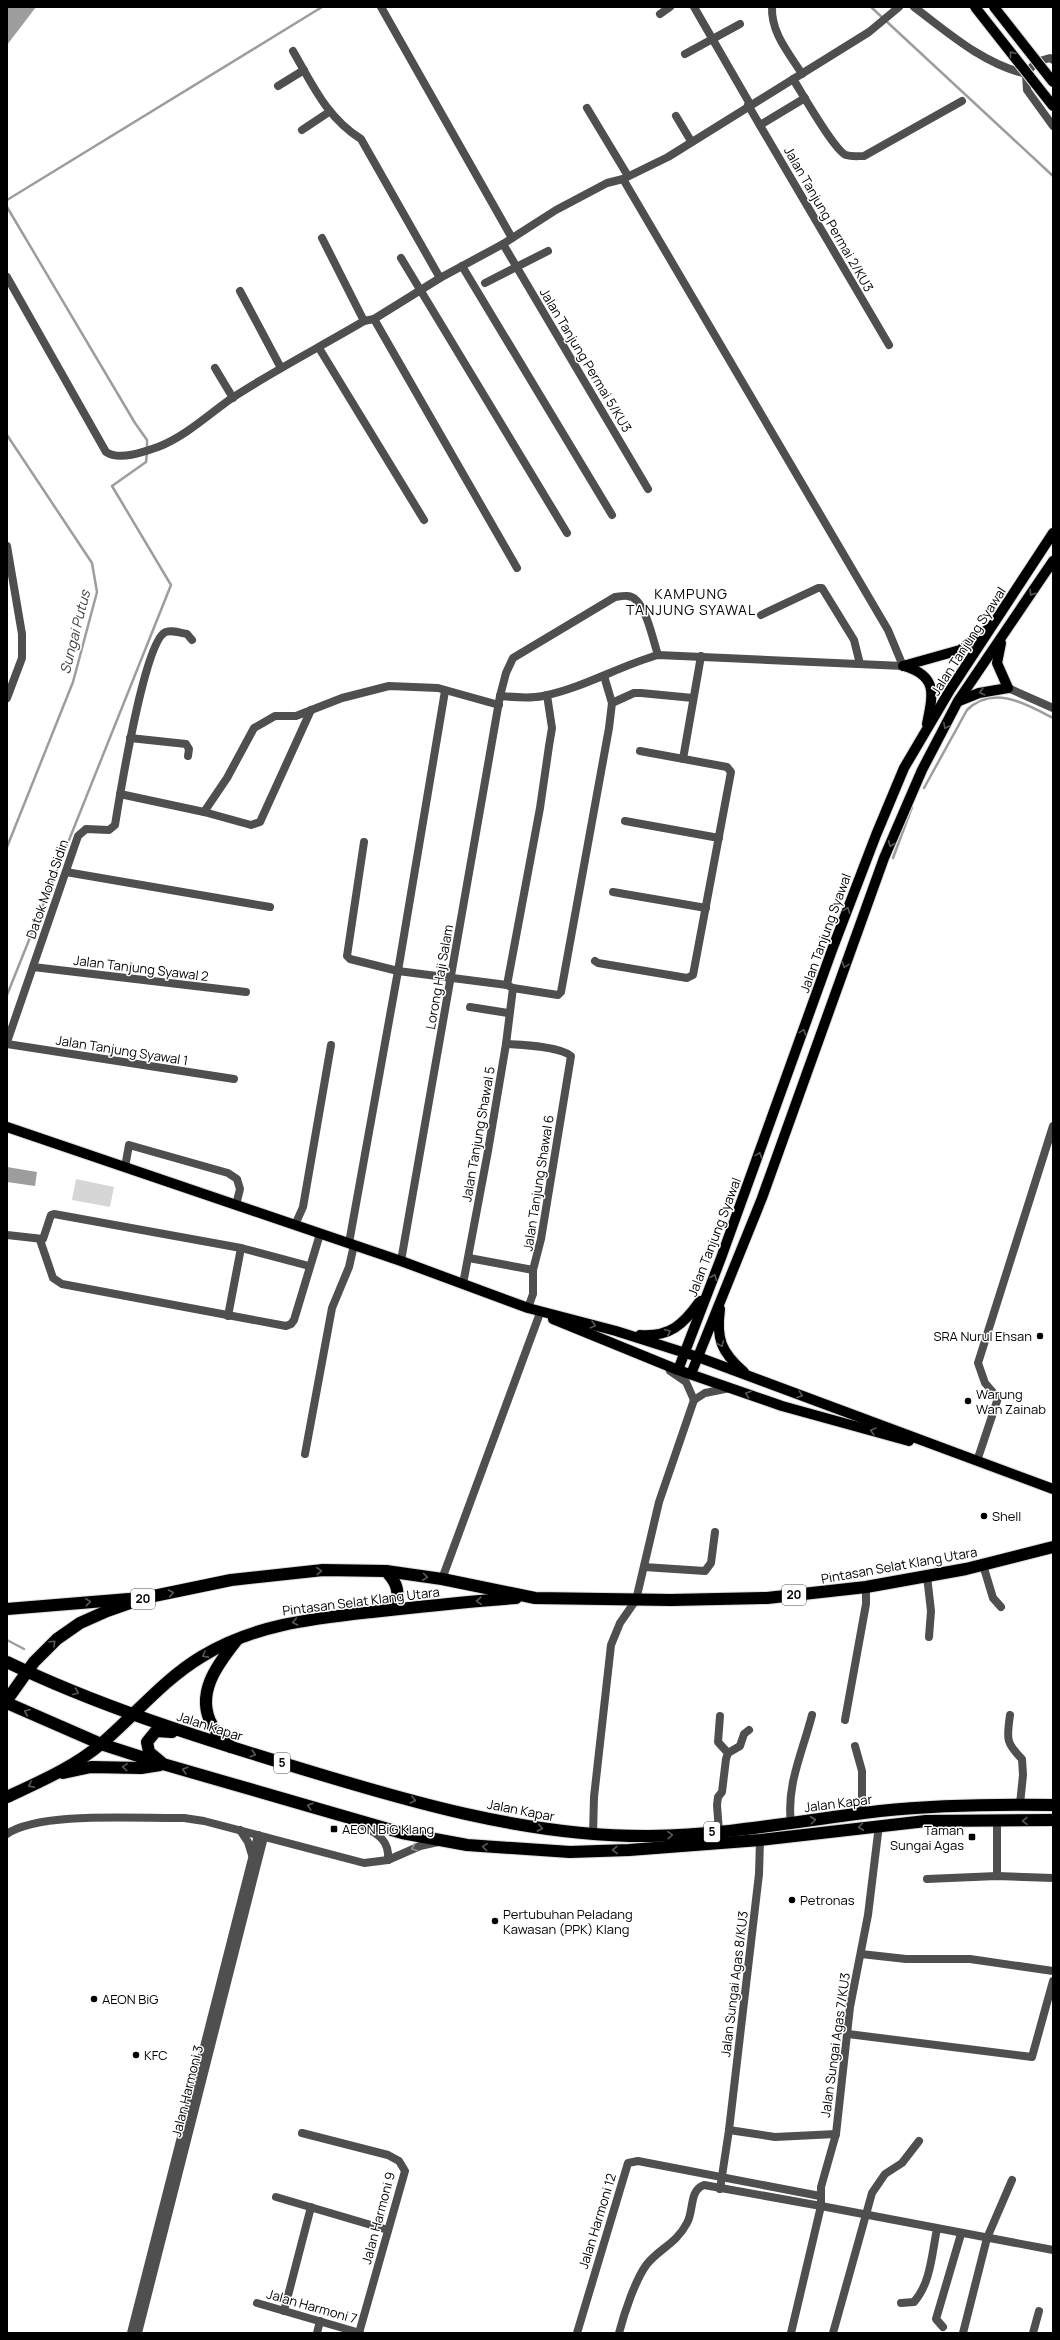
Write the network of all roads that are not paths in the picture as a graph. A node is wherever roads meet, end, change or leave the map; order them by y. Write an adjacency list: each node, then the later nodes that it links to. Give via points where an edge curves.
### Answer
1 (381, 7): 34 (street)
2 (670, 7): 9 (street)
3 (694, 7): 11 (street, Jalan Tanjung Permai 2/KU3)
4 (772, 7): 16 (street, via 774,28)
5 (899, 7): 16 (street, via 878,25)
6 (914, 7): 17 (street, via 996,65)
7 (975, 7): 24 (main road, one-way to 7, bridge)
8 (994, 7): 19 (main road, bridge)
9 (660, 14)
10 (740, 24): 11 (street)
11 (712, 39): 13 (street); 23 (street, Jalan Tanjung Permai 2/KU3)
12 (294, 51): 15 (street)
13 (685, 54)
14 (1053, 60): 17 (street, via 1050,58 1036,62)
15 (304, 70): 20 (street); 26 (street)
16 (802, 74): 18 (street)
17 (1026, 74): 29 (street, via 1027,90)
18 (793, 79): 21 (street); 23 (street)
19 (1053, 82)
20 (278, 86)
21 (805, 98): 22 (street, via 833,141 845,154 854,156 864,156); 28 (street)
22 (962, 101)
23 (749, 105): 28 (street, Jalan Tanjung Permai 2/KU3); 31 (street)
24 (1053, 106)
25 (587, 108): 32 (street)
26 (329, 112): 30 (street); 41 (street, via 341,125 361,139)
27 (676, 116): 31 (street)
28 (760, 125): 47 (street, Jalan Tanjung Permai 2/KU3)
29 (1053, 126)
30 (302, 130)
31 (691, 141): 32 (street, via 668,157)
32 (626, 178): 34 (street, via 607,183 556,210); 67 (street, via 888,630)
33 (322, 238): 46 (street)
34 (512, 238): 35 (street)
35 (503, 244): 38 (street); 39 (street, Jalan Tanjung Permai 5/KU3)
36 (548, 251): 39 (street)
37 (401, 258): 43 (street)
38 (462, 266): 41 (street); 53 (street)
39 (517, 266): 42 (street); 52 (street, Jalan Tanjung Permai 5/KU3)
40 (7, 277): 51 (street, via 106,452 112,456 158,447 191,428)
41 (440, 278): 43 (street)
42 (485, 283)
43 (420, 290): 45 (street); 55 (street)
44 (240, 291): 50 (street)
45 (374, 319): 46 (street); 59 (street)
46 (364, 321): 48 (street)
47 (889, 345)
48 (319, 348): 50 (street); 54 (street)
49 (215, 368): 51 (street)
50 (281, 368): 51 (street)
51 (233, 398)
52 (648, 489)
53 (612, 515)
54 (424, 520)
55 (567, 533)
56 (1053, 533): 61 (main road, Jalan Tanjung Syawal)
57 (7, 546): 73 (street, via 22,634 22,658)
58 (1053, 561): 62 (main road, Jalan Tanjung Syawal, one-way to 62)
59 (517, 568)
60 (761, 615): 66 (street, via 822,588 854,640)
61 (993, 626): 67 (main road, via 960,650); 80 (main road, Jalan Tanjung Syawal, via 950,690)
62 (1001, 639): 69 (main road, via 997,663); 75 (main road, Jalan Tanjung Syawal)
63 (192, 640): 81 (street, Datok Mohd Sidin, via 187,634 167,631 162,634 152,654)
64 (658, 654): 65 (street); 68 (street); 72 (street, Lorong Haji Salam, via 643,610 636,599 615,596 513,658)
65 (701, 656): 66 (street); 74 (street)
66 (860, 664): 67 (street)
67 (903, 666): 80 (main road, via 915,669 925,676 932,687)
68 (604, 676): 71 (street); 76 (street)
69 (1008, 688): 75 (main road, one-way to 75, via 979,693); 78 (street)
70 (445, 691): 77 (street); 79 (street, via 425,686 389,686 342,698); 96 (street)
71 (548, 695): 72 (street); 98 (street, Jalan Tanjung Shawal 5, via 552,728)
72 (500, 696): 77 (street, Lorong Haji Salam)
73 (7, 698)
74 (693, 698): 76 (street, via 641,693); 84 (street)
75 (958, 701): 122 (main road, Jalan Tanjung Syawal, one-way to 122, via 922,770 884,858 762,1198)
76 (612, 703): 98 (street, via 561,992 554,995)
77 (499, 705): 97 (street, Lorong Haji Salam)
78 (1053, 708)
79 (311, 710): 86 (street, via 296,716 275,716 254,728 227,778); 86 (street, via 260,822 251,825)
80 (925, 734): 121 (main road, Jalan Tanjung Syawal, one-way to 80, via 876,835 904,768)
81 (130, 738): 83 (street, via 186,744 189,749); 85 (street, Datok Mohd Sidin)
82 (640, 751): 84 (street)
83 (188, 756)
84 (683, 759): 88 (street, via 730,769)
85 (120, 794): 86 (street); 90 (street, Datok Mohd Sidin, via 114,828 82,832 78,836)
86 (204, 812)
87 (625, 821): 88 (street)
88 (719, 838): 93 (street)
89 (364, 842): 96 (street, via 347,956 354,961)
90 (66, 872): 92 (street); 95 (street, Datok Mohd Sidin)
91 (613, 892): 93 (street)
92 (270, 907)
93 (706, 908): 94 (street, via 691,977)
94 (595, 961)
95 (33, 967): 99 (street, Jalan Tanjung Syawal 2); 102 (street, Datok Mohd Sidin)
96 (398, 971): 97 (street); 114 (street)
97 (451, 979): 98 (street); 117 (street, Lorong Haji Salam)
98 (510, 986): 101 (street, Jalan Tanjung Shawal 5)
99 (246, 992)
100 (470, 1007): 101 (street)
101 (508, 1013): 103 (street, Jalan Tanjung Shawal 5)
102 (7, 1043): 105 (street, Jalan Tanjung Syawal 1)
103 (506, 1044): 116 (street, Jalan Tanjung Shawal 5); 119 (street, Jalan Tanjung Shawal 6, via 567,1052 571,1056 541,1239)
104 (331, 1045): 110 (street, via 303,1207)
105 (234, 1079)
106 (7, 1126): 108 (main road)
107 (1053, 1126): 137 (street, via 978,1363 984,1383 998,1398)
108 (125, 1167): 109 (main road); 109 (street, via 129,1145 228,1173 237,1179 240,1189)
109 (236, 1205): 110 (main road)
110 (295, 1225): 111 (main road)
111 (320, 1234): 114 (main road); 118 (street)
112 (7, 1235): 113 (street)
113 (40, 1240): 115 (street, via 45,1236 51,1215 54,1214); 125 (street, via 53,1278 62,1284)
114 (351, 1244): 117 (main road); 135 (street, via 349,1267 332,1308)
115 (241, 1248): 118 (street); 125 (street)
116 (469, 1258): 119 (street); 120 (street, Jalan Tanjung Shawal 5)
117 (401, 1261): 120 (main road)
118 (309, 1266): 125 (street, via 291,1324 286,1326)
119 (533, 1270): 123 (street, Jalan Tanjung Shawal 6, via 532,1294)
120 (463, 1284): 123 (main road)
121 (708, 1290): 126 (main road, one-way to 121, via 661,1335 678,1327); 127 (main road, Jalan Tanjung Syawal)
122 (723, 1291): 129 (main road, Jalan Tanjung Syawal); 132 (main road, one-way to 132, via 719,1339 726,1355)
123 (528, 1308): 124 (main road); 126 (main road, one-way to 126)
124 (540, 1313): 128 (main road); 145 (street)
125 (228, 1316)
126 (616, 1331): 127 (main road)
127 (685, 1352): 129 (main road); 130 (main road, Jalan Tanjung Syawal)
128 (646, 1357): 130 (main road); 134 (street, via 681,1376 691,1390)
129 (698, 1357): 131 (main road, Jalan Tanjung Syawal); 132 (main road)
130 (678, 1370): 131 (main road)
131 (691, 1374): 133 (main road)
132 (750, 1378): 136 (main road, one-way to 136)
133 (730, 1388): 134 (street, via 705,1393); 136 (main road, one-way to 133, via 782,1406)
134 (694, 1400): 142 (street, via 659,1502)
135 (305, 1454)
136 (964, 1456): 137 (main road)
137 (977, 1461): 138 (main road)
138 (1053, 1489)
139 (715, 1532): 142 (street, via 711,1563 705,1571)
140 (1053, 1548): 141 (highway, Pintasan Selat Klang Utara / 20)
141 (984, 1565): 144 (highway, Pintasan Selat Klang Utara / 20); 150 (street, via 992,1598)
142 (644, 1567): 149 (street)
143 (386, 1572): 145 (highway, Pintasan Selat Klang Utara / 20, one-way to 145); 148 (highway, Pintasan Selat Klang Utara / 20, one-way to 143, via 231,1580 280,1574 323,1570); 152 (highway, via 395,1581 398,1593 397,1601)
144 (927, 1576): 146 (highway, Pintasan Selat Klang Utara / 20); 154 (street, via 931,1611)
145 (442, 1579): 147 (highway, Pintasan Selat Klang Utara / 20)
146 (866, 1587): 149 (highway, Pintasan Selat Klang Utara / 20, via 768,1598); 163 (street, via 866,1604)
147 (531, 1597): 149 (highway, Pintasan Selat Klang Utara / 20); 152 (highway, Pintasan Selat Klang Utara / 20, one-way to 152)
148 (144, 1598): 151 (highway, one-way to 148); 156 (highway, Pintasan Selat Klang Utara / 20, one-way to 148, via 57,1639 80,1623)
149 (636, 1600): 184 (street, via 620,1622 609,1656 594,1797)
150 (1001, 1607)
151 (7, 1609)
152 (382, 1611): 153 (highway, Pintasan Selat Klang Utara / 20, one-way to 153, via 309,1619)
153 (239, 1637): 159 (highway, Pintasan Selat Klang Utara / 20, one-way to 159, via 201,1657); 168 (highway, via 212,1674 207,1701 212,1726)
154 (929, 1637)
155 (7, 1662): 156 (highway, Jalan Kapar / 5)
156 (27, 1672): 157 (highway, Pintasan Selat Klang Utara / 20); 159 (highway, Jalan Kapar / 5, one-way to 159)
157 (7, 1700)
158 (7, 1703): 166 (highway, Jalan Kapar / 5, one-way to 158)
159 (131, 1714): 165 (highway, Jalan Kapar / 5); 166 (highway, Pintasan Selat Klang Utara / 20)
160 (1010, 1714): 173 (street, via 1007,1740 1022,1759)
161 (812, 1715): 179 (street, via 793,1777 789,1804)
162 (720, 1716): 169 (street, via 718,1742)
163 (845, 1720)
164 (749, 1730): 169 (street, via 744,1734 740,1746)
165 (189, 1734): 168 (highway, Jalan Kapar / 5); 170 (highway, via 156,1731 150,1736 147,1742 149,1752)
166 (101, 1744): 170 (highway, Jalan Kapar / 5); 171 (highway, Pintasan Selat Klang Utara / 20)
167 (855, 1746): 175 (street, via 862,1771)
168 (231, 1747): 184 (highway, Jalan Kapar / 5, one-way to 184, via 396,1797 555,1831)
169 (728, 1753): 182 (street, via 722,1792 716,1805)
170 (163, 1764): 171 (highway, one-way to 171, via 141,1768 91,1767); 176 (highway, Jalan Kapar / 5, one-way to 170)
171 (54, 1774): 172 (highway, Pintasan Selat Klang Utara / 20, one-way to 172)
172 (7, 1798)
173 (1020, 1804): 174 (highway, Jalan Kapar / 5); 175 (highway, Jalan Kapar / 5)
174 (1053, 1805)
175 (862, 1814): 179 (highway, Jalan Kapar / 5, one-way to 175)
176 (347, 1817): 188 (highway, Jalan Kapar / 5); 190 (street, via 382,1837 389,1851)
177 (1053, 1820): 178 (highway, Jalan Kapar / 5, one-way to 178)
178 (997, 1821): 180 (highway, Jalan Kapar / 5, via 926,1821); 191 (street)
179 (791, 1823): 182 (highway, Jalan Kapar / 5)
180 (879, 1825): 186 (highway, Jalan Kapar / 5, one-way to 186); 194 (street, Jalan Sungai Agas 7/KU3)
181 (240, 1830): 183 (street, via 184,1818 58,1820 26,1824); 185 (street); 189 (street)
182 (719, 1832): 184 (highway, Jalan Kapar / 5, one-way to 182, via 652,1836)
183 (7, 1834)
184 (593, 1834)
185 (261, 1836): 187 (street); 189 (street, Jalan Harmoni 3)
186 (760, 1840): 188 (highway, Jalan Kapar / 5, one-way to 188, via 570,1852); 198 (street, Jalan Sungai Agas 8/KU3, via 759,1874)
187 (284, 1842): 189 (street, via 270,1845); 190 (street, via 364,1863)
188 (442, 1842): 190 (street, one-way to 190, via 420,1846)
189 (256, 1855): 207 (street, Jalan Harmoni 3)
190 (388, 1860)
191 (996, 1876): 192 (street); 193 (street)
192 (927, 1878)
193 (1053, 1878)
194 (861, 1954): 195 (street, via 906,1960 970,1959); 197 (street, Jalan Sungai Agas 7/KU3, via 851,2000)
195 (1053, 1970)
196 (1053, 1982): 197 (street, via 1032,2057)
197 (848, 2034): 200 (street, Jalan Sungai Agas 7/KU3)
198 (730, 2130): 200 (street, via 775,2137); 202 (street, Jalan Sungai Agas 8/KU3)
199 (302, 2133): 212 (street, Jalan Harmoni 9, via 388,2155 399,2161 405,2171)
200 (836, 2134): 205 (street, Jalan Sungai Agas 7/KU3)
201 (919, 2141): 210 (street, via 902,2163 879,2181)
202 (722, 2178): 204 (street, Jalan Sungai Agas 8/KU3); 205 (street); 226 (street, Jalan Harmoni 12, via 638,2161 628,2163)
203 (1012, 2180): 214 (street)
204 (720, 2189): 208 (street); 227 (street, via 704,2185 695,2192 689,2221 680,2234 646,2265 626,2309)
205 (820, 2196): 208 (street)
206 (276, 2197): 209 (street)
207 (167, 2206): 222 (street, Jalan Harmoni 3); 223 (street, Jalan Harmoni 3)
208 (821, 2206): 210 (street); 228 (street)
209 (311, 2207): 212 (street); 218 (street)
210 (866, 2215): 211 (street); 229 (street)
211 (937, 2229): 213 (street); 217 (street, via 928,2275 920,2295 914,2302)
212 (388, 2230): 225 (street, Jalan Harmoni 9)
213 (961, 2234): 214 (street); 221 (street, via 936,2319)
214 (988, 2238): 215 (street); 230 (street)
215 (1053, 2250)
216 (257, 2303): 218 (street, Jalan Harmoni 7)
217 (901, 2303)
218 (284, 2311): 220 (street, Jalan Harmoni 7)
219 (1039, 2311): 231 (street)
220 (320, 2321): 224 (street); 225 (street, Jalan Harmoni 7)
221 (943, 2326)
222 (131, 2333)
223 (138, 2333)
224 (317, 2333)
225 (360, 2333)
226 (577, 2333)
227 (619, 2333)
228 (791, 2333)
229 (833, 2333)
230 (963, 2333)
231 (1032, 2333)

